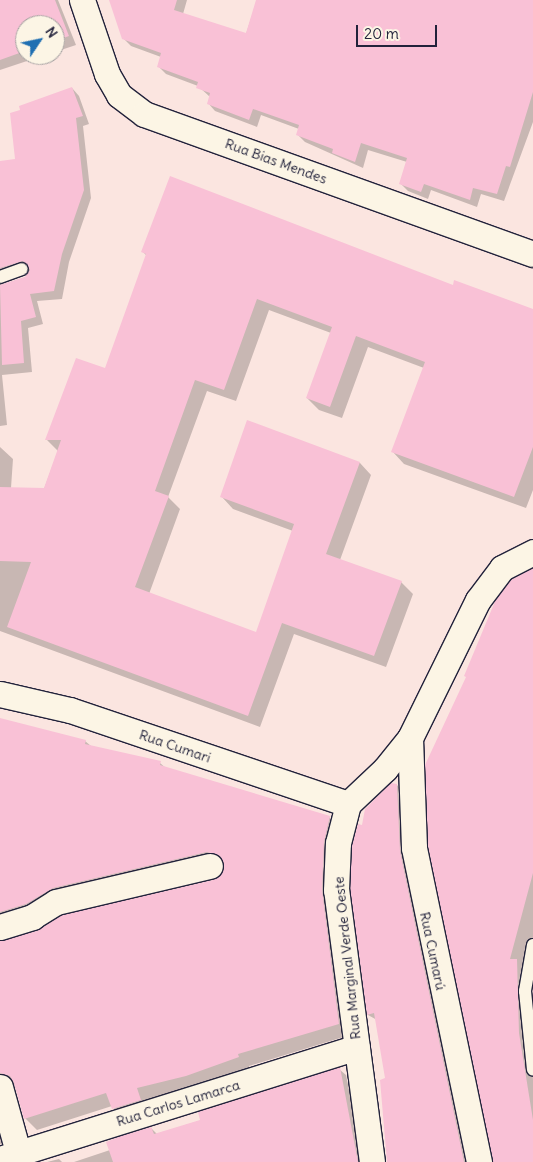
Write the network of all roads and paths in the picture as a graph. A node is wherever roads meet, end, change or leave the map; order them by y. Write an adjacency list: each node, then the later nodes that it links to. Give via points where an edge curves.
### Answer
1 (82, 0): 2 (street, Rua Bias Mendes, via 107,74 119,94 144,114)
2 (533, 254)
3 (22, 269): 4 (lane)
4 (0, 277)
5 (533, 552): 7 (street, via 502,568 478,600)
6 (0, 694): 8 (street, Rua Cumari, via 70,710)
7 (410, 738): 8 (street, via 385,769); 17 (street, Rua Cumarú, via 414,848)
8 (348, 804): 12 (street, Rua Marginal Verde Oeste, via 338,843 336,890)
9 (210, 866): 10 (street, via 56,902 32,917)
10 (0, 927)
11 (533, 945): 13 (lane, via 525,990)
12 (357, 1047): 15 (street, Rua Carlos Lamarca); 16 (street, Rua Marginal Verde Oeste)
13 (533, 1070)
14 (0, 1087): 15 (street)
15 (9, 1155)
16 (372, 1162)
17 (479, 1162)

